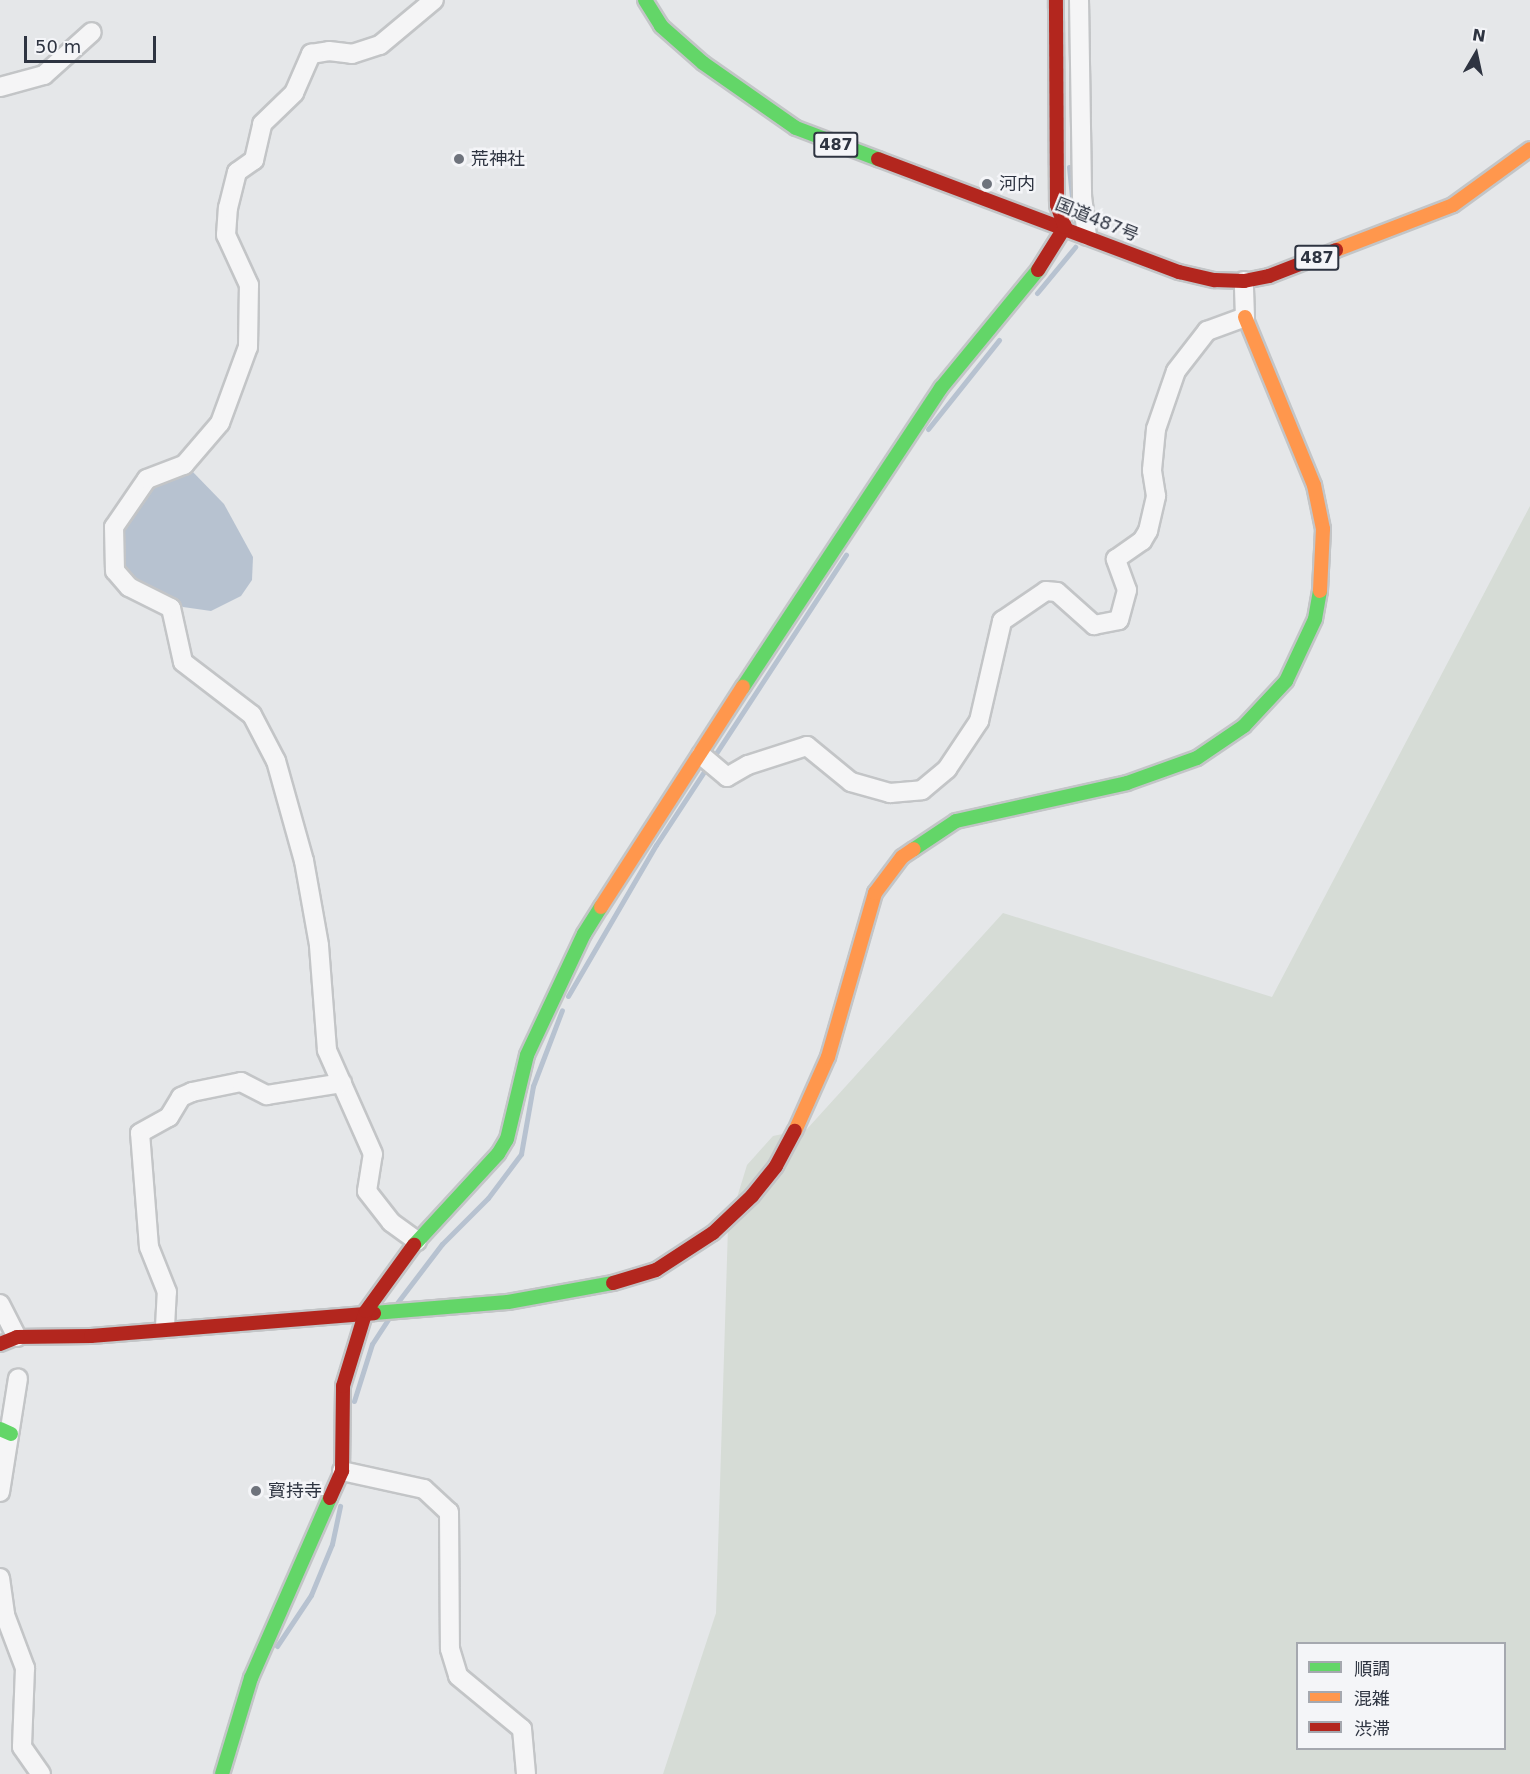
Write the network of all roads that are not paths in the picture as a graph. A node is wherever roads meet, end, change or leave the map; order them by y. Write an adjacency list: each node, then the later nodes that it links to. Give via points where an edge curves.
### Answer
1 (434, 0): 13 (street, via 380,45 352,54 310,54 294,93 262,124 254,160 237,172 227,217 226,235 249,285 248,347 220,423 184,465 147,479 114,527 115,571 129,587 171,608 183,662 252,715 276,761 304,861 319,945 327,1050)
2 (645, 0): 8 (main road, 国道487号 / 487, via 661,26 703,63 796,128 863,156)
3 (1056, 0): 8 (main road, via 1056,205)
4 (1079, 0): 9 (street, via 1082,196)
5 (92, 32): 6 (street, via 44,75)
6 (0, 87)
7 (1530, 149): 10 (main road, 国道487号 / 487, via 1453,205 1311,261)
8 (1065, 227): 9 (main road, 国道487号 / 487); 12 (main road, via 1025,290 940,388)
9 (1087, 236): 10 (main road, 国道487号 / 487, via 1179,272)
10 (1244, 281): 11 (street)
11 (1245, 317): 12 (street, via 1207,331 1176,370 1156,429 1152,470 1156,496 1148,531 1142,541 1116,559 1127,590 1119,620 1094,625 1057,591 1046,591 1002,621 979,721 947,769 922,790 890,793 851,782 807,746 748,765 727,777); 16 (main road, via 1314,485 1323,529 1324,572 1315,619 1286,681 1244,726 1197,758 1127,783 956,820 902,857 875,893 864,921 828,1057 807,1111 776,1166 752,1196 712,1233 656,1270 591,1290 508,1302)
12 (701, 755): 14 (main road, via 584,934 527,1054 507,1139 498,1154)
13 (342, 1083): 14 (street, via 373,1154 367,1191 391,1222); 17 (street, via 267,1095 241,1082 192,1092 181,1097 170,1117 140,1133 149,1247 167,1292)
14 (417, 1240): 16 (main road)
15 (0, 1304): 18 (street)
16 (366, 1311): 17 (main road); 21 (main road, via 343,1386)
17 (165, 1327): 18 (main road)
18 (8, 1341)
19 (18, 1378): 20 (street)
20 (5, 1432): 22 (street)
21 (342, 1471): 25 (main road, via 251,1678); 26 (street, via 424,1488 449,1512 450,1649 458,1676 522,1729)
22 (0, 1492)
23 (0, 1578): 24 (street, via 5,1615 25,1668 22,1747)
24 (41, 1774)
25 (222, 1774)
26 (526, 1774)

